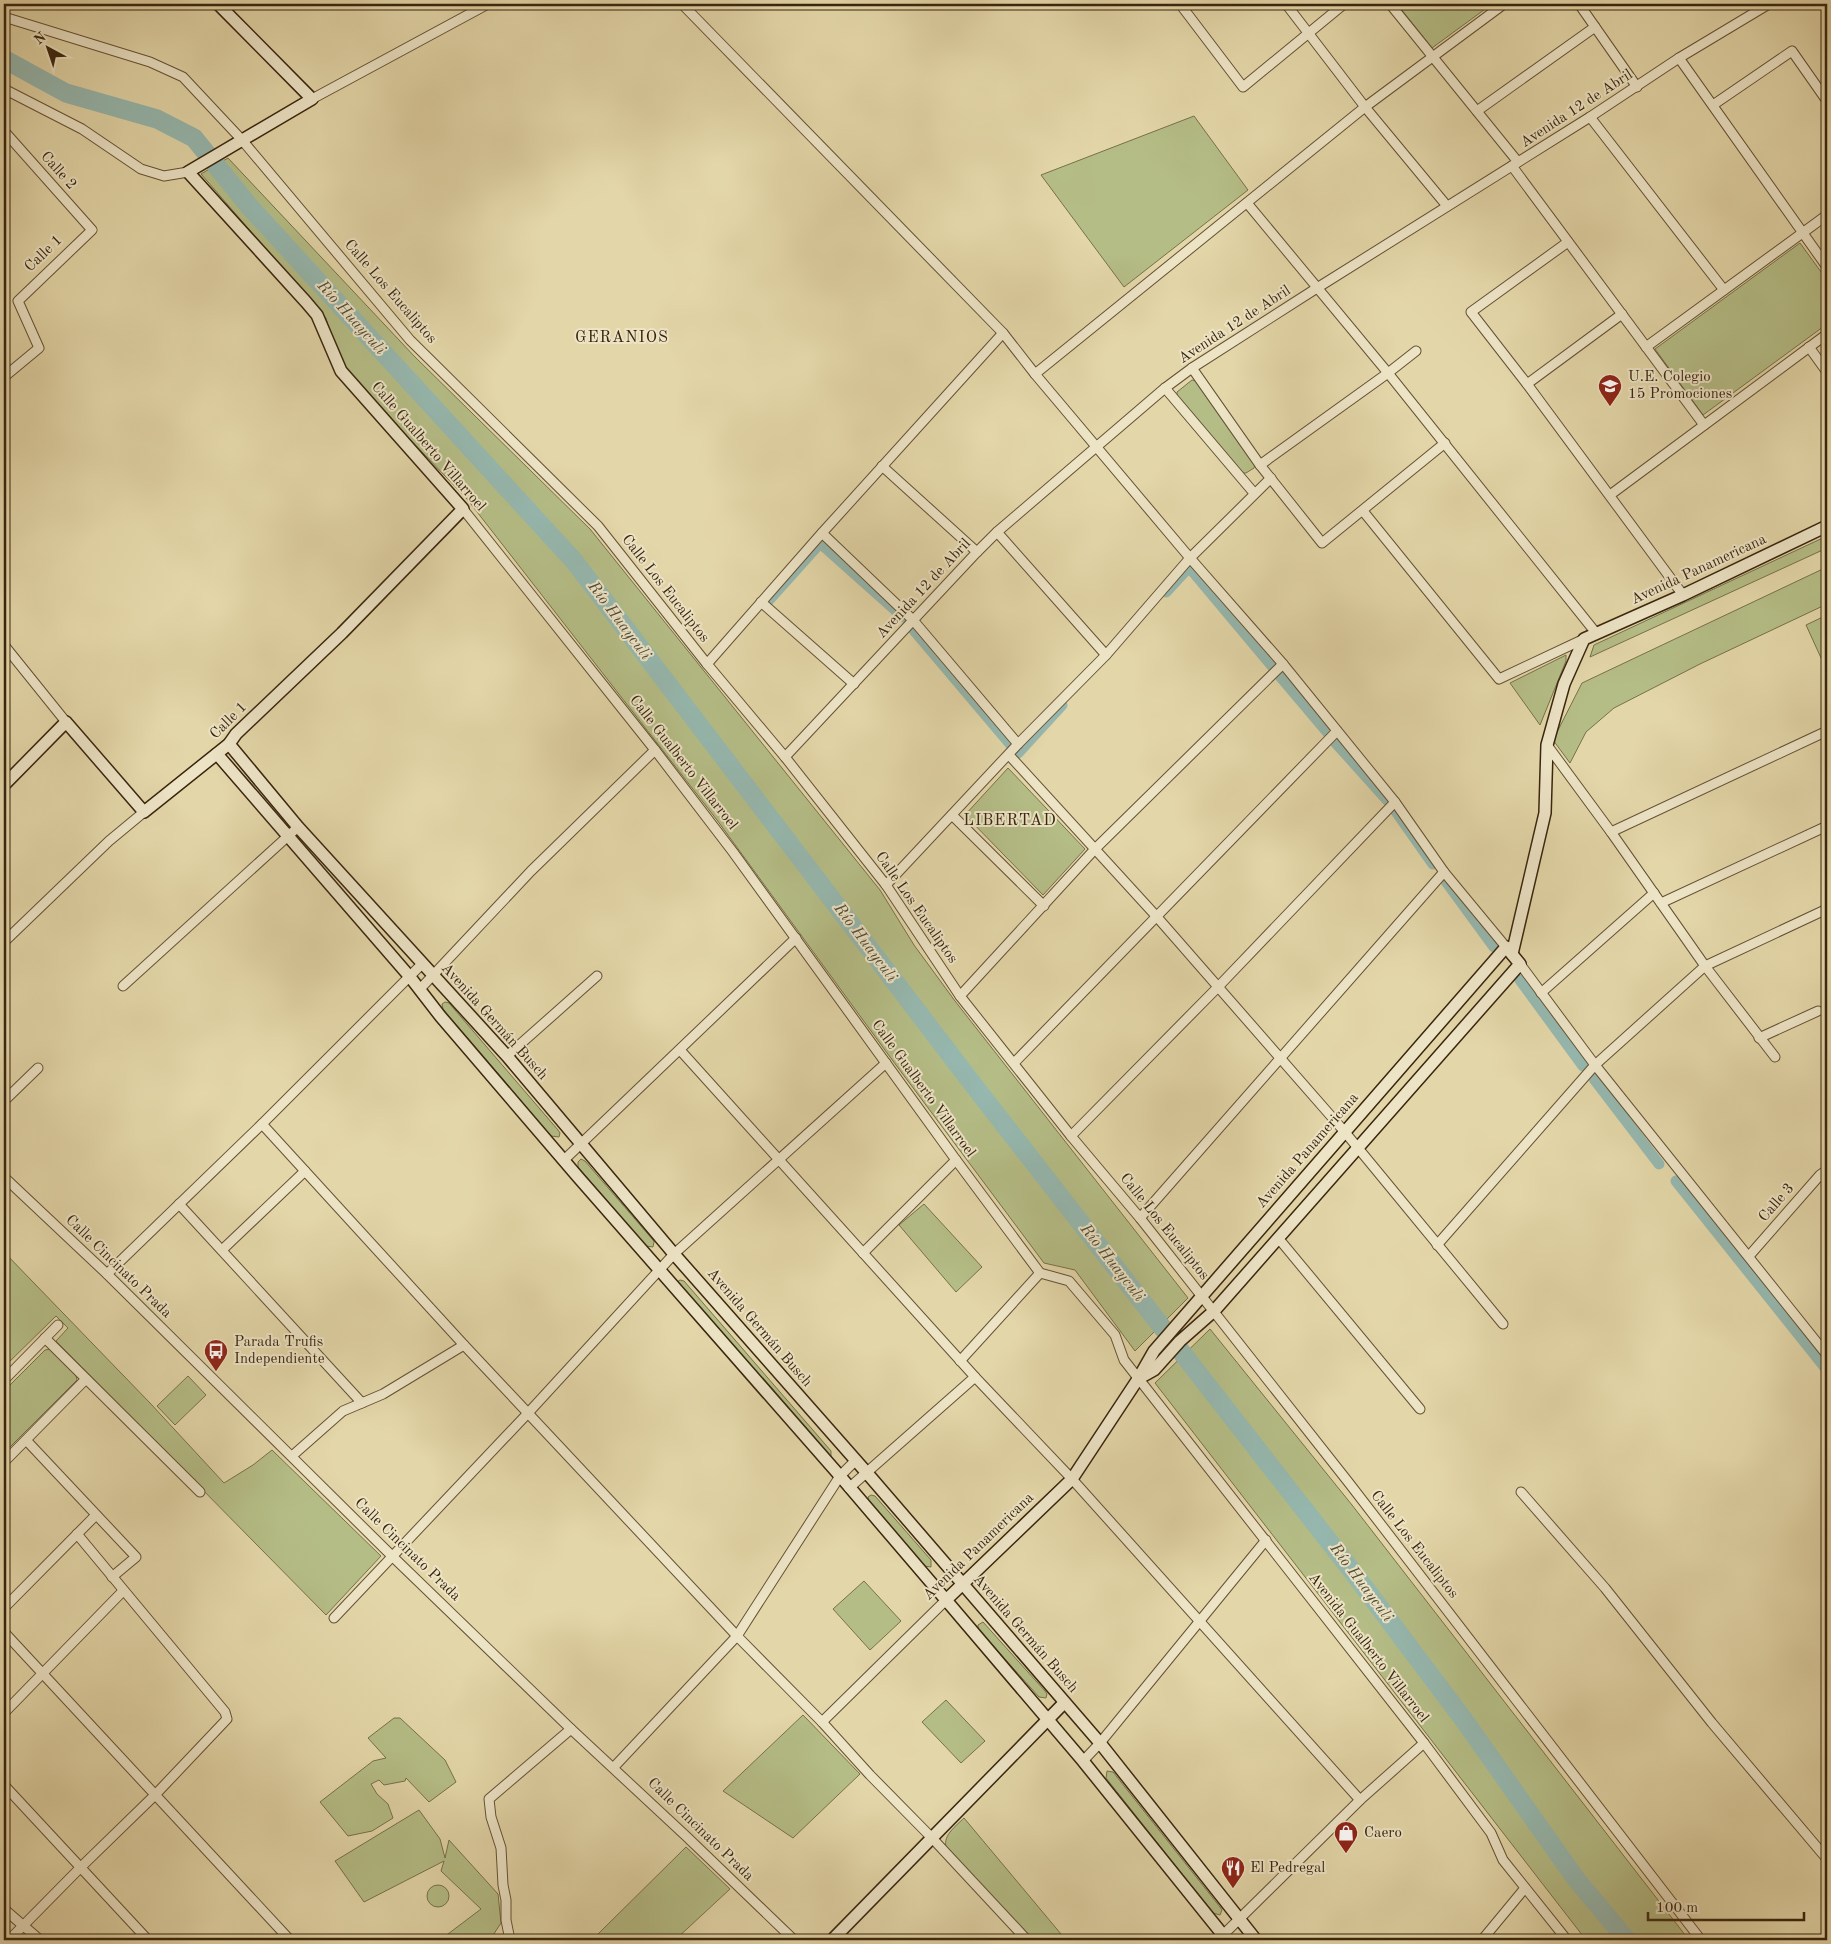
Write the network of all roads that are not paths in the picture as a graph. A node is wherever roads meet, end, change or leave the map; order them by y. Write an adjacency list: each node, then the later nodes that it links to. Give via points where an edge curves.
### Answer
1 (218, 4): 18 (main road)
2 (488, 4): 18 (street)
3 (682, 4): 38 (street)
4 (1180, 4): 13 (street, via 1243,87)
5 (1286, 4): 13 (street)
6 (1344, 4): 13 (street)
7 (1390, 4): 14 (street)
8 (1504, 4): 14 (street)
9 (1579, 4): 12 (street)
10 (1767, 4): 15 (street, Avenida 12 de Abril)
11 (4, 17): 25 (street, Calle Los Eucaliptos, via 150,62 183,77)
12 (1596, 27): 16 (street); 22 (street)
13 (1308, 32): 21 (street)
14 (1432, 56): 21 (street); 22 (street)
15 (1680, 58): 16 (street, Avenida 12 de Abril); 20 (street)
16 (1637, 87): 23 (street, Avenida 12 de Abril)
17 (4, 89): 27 (street, via 82,129 141,169 164,176)
18 (312, 99): 25 (main road)
19 (1827, 101): 20 (street, via 1792,50)
20 (1712, 105): 32 (street)
21 (1365, 107): 28 (street); 29 (street)
22 (1477, 111): 26 (street)
23 (1590, 118): 26 (street, Avenida 12 de Abril); 36 (street)
24 (4, 132): 31 (street, Calle 2)
25 (242, 140): 27 (main road); 72 (street, Calle Los Eucaliptos, via 410,340 598,526)
26 (1515, 164): 29 (street, Avenida 12 de Abril); 33 (street)
27 (188, 172): 58 (main road, Calle Gualberto Villarroel, via 306,302 317,316 341,370)
28 (1247, 203): 35 (street); 46 (street)
29 (1447, 206): 35 (street, Avenida 12 de Abril)
30 (1827, 215): 32 (street)
31 (92, 230): 47 (street, Calle 1, via 18,301 39,348)
32 (1801, 232): 34 (street); 36 (street)
33 (1568, 242): 37 (street); 48 (street, via 1471,312)
34 (1827, 267)
35 (1317, 288): 43 (street, Avenida 12 de Abril); 45 (street)
36 (1724, 290): 40 (street)
37 (1622, 314): 40 (street); 48 (street)
38 (1003, 333): 46 (street); 54 (street)
39 (1827, 334): 41 (street)
40 (1646, 347): 50 (street)
41 (1809, 347): 44 (street); 50 (street)
42 (1416, 351): 45 (street)
43 (1192, 368): 49 (street, Avenida 12 de Abril); 53 (street)
44 (1827, 372)
45 (1388, 373): 51 (street); 53 (street)
46 (1035, 374): 52 (street)
47 (4, 377)
48 (1527, 384): 57 (street)
49 (1165, 388): 52 (street, Avenida 12 de Abril); 56 (street)
50 (1704, 425): 57 (street)
51 (1445, 443): 59 (street); 68 (street)
52 (1096, 447): 61 (street, Avenida 12 de Abril); 64 (street)
53 (1260, 464): 55 (street)
54 (882, 466): 62 (street); 63 (street)
55 (1271, 478): 56 (street); 59 (street, via 1322,543)
56 (1254, 493): 64 (street)
57 (1610, 494): 65 (street)
58 (463, 509): 78 (main road, Calle 1, via 342,633 236,734); 81 (street, Calle Gualberto Villarroel)
59 (1363, 510): 69 (street, Avenida Panamericana, via 1499,679)
60 (1827, 526): 65 (main road, Avenida Panamericana)
61 (997, 532): 63 (street, Avenida 12 de Abril); 71 (street)
62 (822, 533): 66 (street); 67 (street)
63 (977, 552): 67 (street, Avenida 12 de Abril)
64 (1190, 558): 71 (street); 73 (street)
65 (1683, 595): 68 (main road, Avenida Panamericana)
66 (760, 602): 72 (street); 74 (street)
67 (913, 620): 74 (street, Avenida 12 de Abril); 79 (street)
68 (1596, 634): 69 (main road, Avenida Panamericana)
69 (1584, 639): 80 (main road, Avenida Panamericana, via 1564,684)
70 (4, 645): 75 (street)
71 (1106, 655): 79 (street)
72 (707, 664): 84 (street, Calle Los Eucaliptos)
73 (1283, 664): 76 (street); 93 (street)
74 (854, 684): 84 (street, Avenida 12 de Abril)
75 (66, 722): 85 (main road); 87 (main road)
76 (1337, 731): 86 (street); 100 (street)
77 (1827, 731): 91 (street)
78 (230, 744): 82 (main road, Calle 1); 90 (main road, Avenida Germán Busch)
79 (1018, 744): 83 (street)
80 (1547, 745): 91 (street); 103 (main road, Avenida Panamericana, via 1545,813)
81 (655, 750): 101 (street, Calle Gualberto Villarroel); 107 (street, via 531,871)
82 (217, 754): 87 (main road, Calle 1); 92 (main road)
83 (1009, 755): 88 (street); 93 (street)
84 (785, 758): 95 (street, Calle Los Eucaliptos)
85 (4, 785)
86 (1395, 802): 94 (street); 111 (street)
87 (144, 812): 102 (street, Calle 1, via 108,841)
88 (952, 814): 95 (street); 98 (street)
89 (1827, 826): 97 (street)
90 (298, 828): 92 (street); 104 (main road, Avenida Germán Busch)
91 (1611, 832): 96 (street)
92 (289, 837): 109 (main road); 110 (street)
93 (1096, 849): 98 (street); 100 (street)
94 (1444, 872): 103 (street); 120 (street)
95 (886, 885): 114 (street, Calle Los Eucaliptos)
96 (1654, 893): 97 (street); 113 (street)
97 (1661, 903): 106 (street)
98 (1044, 906): 114 (street)
99 (1827, 909): 106 (street)
100 (1157, 917): 111 (street); 122 (street)
101 (796, 938): 117 (street); 121 (street, Calle Gualberto Villarroel)
102 (4, 942)
103 (1509, 951): 105 (main road); 127 (main road, Avenida Panamericana)
104 (422, 964): 107 (main road, Avenida Germán Busch); 109 (street)
105 (1520, 964): 113 (street); 130 (main road, Avenida Panamericana)
106 (1705, 966): 116 (street); 123 (street)
107 (432, 975): 112 (street); 118 (main road, Avenida Germán Busch)
108 (597, 976): 118 (street)
109 (410, 977): 112 (main road); 126 (street)
110 (123, 986)
111 (1217, 988): 120 (street); 128 (street)
112 (420, 989): 132 (main road)
113 (1541, 993): 123 (street)
114 (960, 996): 122 (street, Calle Los Eucaliptos)
115 (1818, 1011): 116 (street)
116 (1758, 1038): 119 (street)
117 (680, 1050): 129 (street); 131 (street)
118 (507, 1056): 129 (main road, Avenida Germán Busch)
119 (1774, 1057)
120 (1280, 1060): 127 (street); 138 (street)
121 (886, 1063): 131 (street); 133 (street, Calle Gualberto Villarroel)
122 (1014, 1063): 128 (street, Calle Los Eucaliptos)
123 (1595, 1065): 140 (street); 144 (street)
124 (38, 1068): 125 (street)
125 (4, 1100)
126 (262, 1124): 135 (street); 137 (street)
127 (1344, 1131): 130 (street); 148 (main road, Avenida Panamericana)
128 (1071, 1136): 138 (street, Calle Los Eucaliptos)
129 (582, 1144): 132 (street); 143 (main road, Avenida Germán Busch)
130 (1358, 1148): 139 (main road, Avenida Panamericana); 140 (street)
131 (778, 1159): 142 (street); 143 (street)
132 (564, 1160): 145 (main road)
133 (956, 1160): 142 (street); 146 (street, Calle Gualberto Villarroel)
134 (1827, 1170): 144 (street, Calle 3)
135 (305, 1171): 141 (street); 154 (street)
136 (4, 1177): 147 (street, Calle Cincinato Prada)
137 (179, 1204): 141 (street); 147 (street)
138 (1140, 1218): 148 (street, Calle Los Eucaliptos)
139 (1278, 1239): 149 (main road, Avenida Panamericana); 162 (street)
140 (1437, 1245): 150 (street)
141 (222, 1250): 161 (street)
142 (863, 1253): 156 (street)
143 (674, 1254): 145 (street); 166 (main road, Avenida Germán Busch)
144 (1748, 1256): 155 (street)
145 (659, 1270): 163 (street); 169 (main road)
146 (1040, 1272): 156 (street); 158 (street, via 1069,1281 1115,1336 1124,1360)
147 (107, 1274): 165 (street, Calle Cincinato Prada)
148 (1202, 1296): 149 (street, Calle Los Eucaliptos); 152 (main road, Avenida Panamericana)
149 (1214, 1311): 152 (main road, Avenida Panamericana); 219 (street, Calle Los Eucaliptos)
150 (1504, 1324)
151 (58, 1325): 153 (street)
152 (1176, 1337): 158 (main road, Avenida Panamericana)
153 (45, 1338): 159 (street); 160 (street)
154 (464, 1345): 161 (street, via 383,1394); 163 (street)
155 (1827, 1354)
156 (960, 1361): 157 (street)
157 (975, 1377): 168 (street); 170 (street)
158 (1138, 1378): 170 (main road, Avenida Panamericana); 176 (street, Avenida Gualberto Villarroel)
159 (86, 1379): 164 (street); 172 (street)
160 (4, 1380)
161 (362, 1403): 165 (street, via 343,1411)
162 (1420, 1409)
163 (529, 1412): 177 (street); 186 (street)
164 (26, 1440): 167 (street); 174 (street)
165 (292, 1456): 177 (street, Calle Cincinato Prada)
166 (856, 1460): 168 (main road, Avenida Germán Busch); 169 (street)
167 (4, 1462)
168 (867, 1473): 171 (street); 179 (main road, Avenida Germán Busch)
169 (840, 1476): 171 (main road); 186 (street)
170 (1072, 1479): 179 (main road, Avenida Panamericana); 184 (street)
171 (849, 1488): 181 (main road)
172 (200, 1492)
173 (1521, 1492): 201 (street, via 1605,1588 1712,1723)
174 (96, 1515): 175 (street); 178 (street, via 136,1557)
175 (77, 1534): 178 (street); 182 (street)
176 (1266, 1540): 184 (street); 194 (street, Avenida Gualberto Villarroel)
177 (392, 1556): 183 (street); 192 (street, Calle Cincinato Prada)
178 (112, 1577): 180 (street)
179 (962, 1584): 181 (main road, Avenida Panamericana); 188 (main road, Avenida Germán Busch)
180 (123, 1591): 187 (street); 198 (street, via 225,1712 227,1719)
181 (946, 1600): 190 (main road); 191 (street, Avenida Panamericana)
182 (4, 1608)
183 (334, 1618)
184 (1198, 1622): 193 (street); 199 (street)
185 (4, 1632): 187 (street)
186 (737, 1636): 191 (street); 196 (street)
187 (42, 1674): 189 (street); 198 (street)
188 (1064, 1703): 190 (main road); 193 (main road, Avenida Germán Busch)
189 (4, 1713)
190 (1048, 1719): 195 (main road); 200 (main road)
191 (822, 1722): 200 (street)
192 (570, 1729): 196 (street, Calle Cincinato Prada); 213 (street, via 490,1800 491,1817 501,1848)
193 (1100, 1743): 195 (street); 205 (main road, Avenida Germán Busch)
194 (1424, 1743): 199 (street); 203 (street, Avenida Gualberto Villarroel, via 1491,1833 1502,1860)
195 (1083, 1761): 207 (main road)
196 (614, 1767): 214 (street, Calle Cincinato Prada)
197 (4, 1785): 202 (street)
198 (155, 1795): 202 (street); 212 (street)
199 (1360, 1800): 205 (street)
200 (932, 1838): 215 (main road); 216 (street)
201 (1827, 1859)
202 (81, 1867): 206 (street); 211 (street)
203 (1525, 1888): 217 (street); 218 (street, Avenida Gualberto Villarroel)
204 (4, 1910): 206 (street)
205 (1239, 1918): 207 (street); 208 (main road, Avenida Germán Busch)
206 (23, 1926): 209 (street); 210 (street)
207 (1225, 1938)
208 (1253, 1939)
209 (9, 1940)
210 (40, 1940)
211 (148, 1940)
212 (290, 1940)
213 (510, 1940)
214 (794, 1940)
215 (832, 1940)
216 (1027, 1940)
217 (1482, 1940)
218 (1567, 1940)
219 (1701, 1940)

